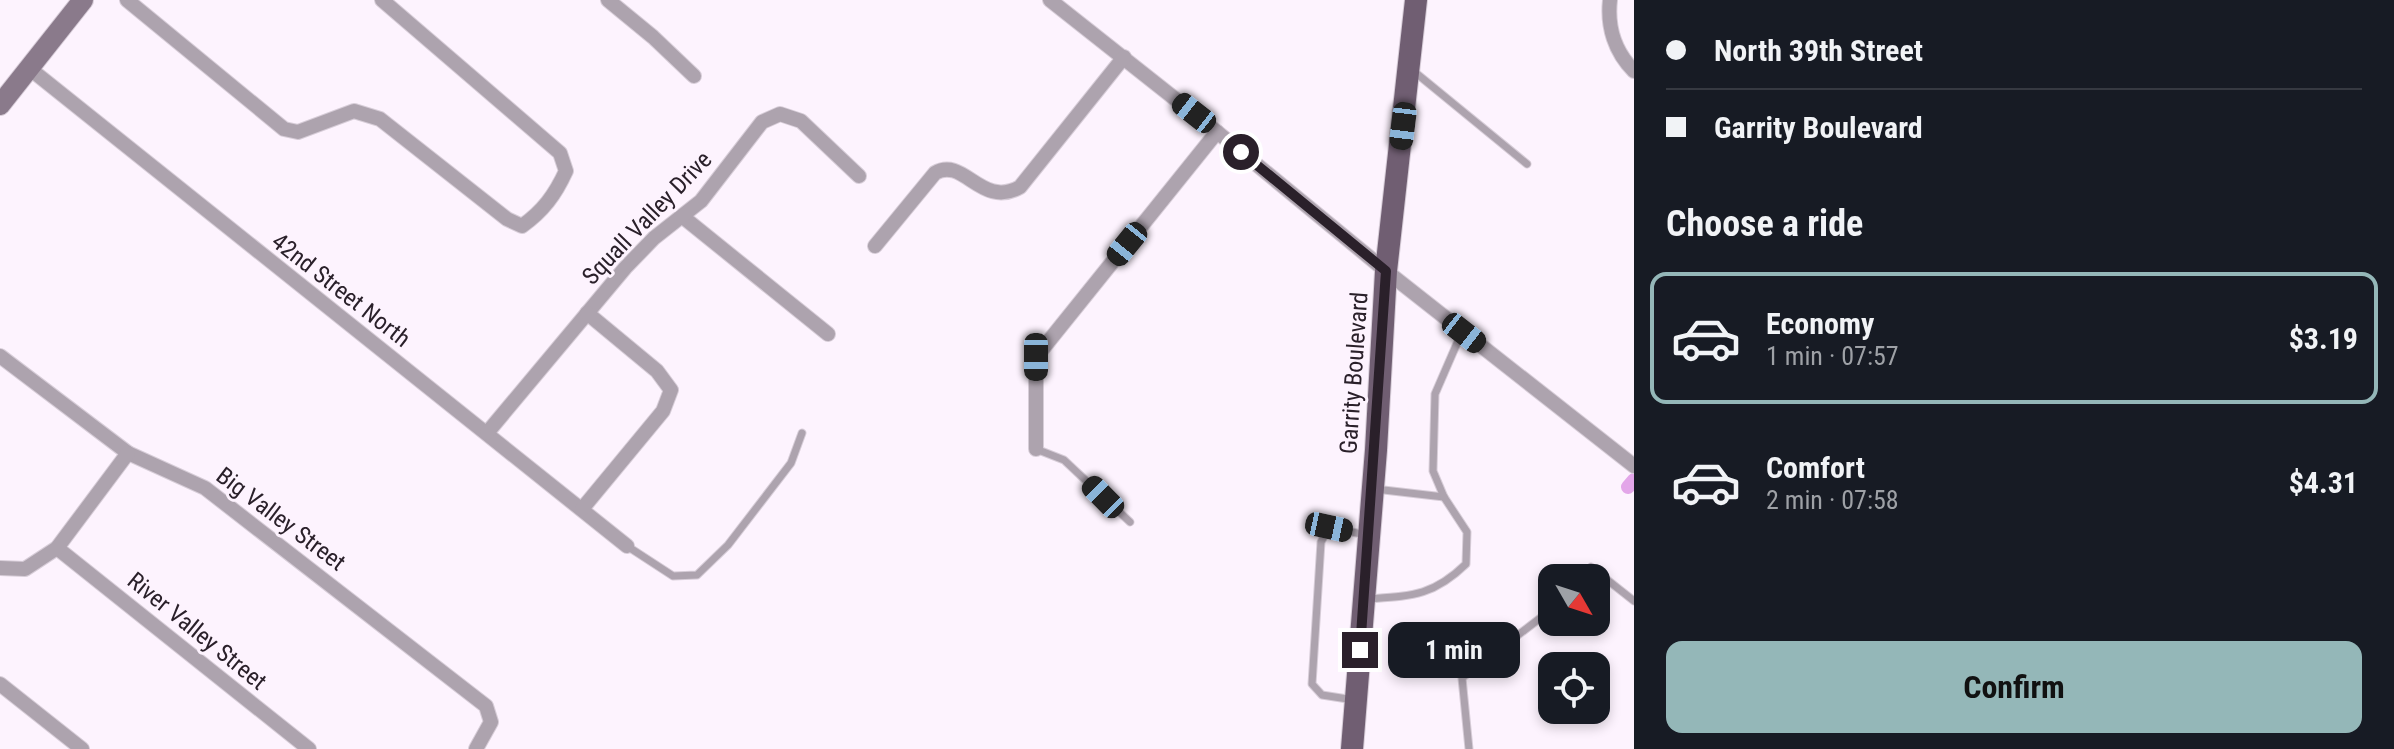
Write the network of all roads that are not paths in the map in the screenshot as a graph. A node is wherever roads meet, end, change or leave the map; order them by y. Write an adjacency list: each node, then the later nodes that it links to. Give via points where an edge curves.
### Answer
1 (83, 0): 9 (street)
2 (127, 0): 3 (street, via 284,129 298,132 354,111 380,119 522,226 549,202 566,171 560,153)
3 (382, 0)
4 (608, 0): 12 (street)
5 (1050, 0): 8 (street)
6 (1416, 0): 10 (main road, Garrity Boulevard)
7 (1610, 0): 11 (street, via 1612,32 1621,57)
8 (1124, 57): 14 (street); 18 (street, via 1020,187 995,193 954,171 941,170)
9 (29, 68): 13 (street); 24 (street, 42nd Street North)
10 (1410, 68): 15 (lane); 19 (main road, Garrity Boulevard)
11 (1634, 71)
12 (694, 76)
13 (0, 105)
14 (1217, 132): 19 (street); 26 (street, via 1036,357)
15 (1527, 164)
16 (859, 176): 17 (street, Squall Valley Drive, via 801,121 780,114 762,122)
17 (683, 217): 20 (street, Squall Valley Drive, via 654,238); 22 (street)
18 (875, 246)
19 (1386, 271): 21 (street); 29 (main road, Garrity Boulevard)
20 (587, 313): 24 (street, Squall Valley Drive); 31 (street, via 657,371 671,390 663,411)
21 (1464, 333): 28 (street); 30 (lane, via 1435,394 1433,471)
22 (828, 334)
23 (0, 356): 27 (street, Big Valley Street)
24 (487, 433): 31 (street, 42nd Street North)
25 (802, 433): 34 (lane, via 791,463 728,545 697,575 673,576)
26 (1036, 449): 32 (lane, via 1064,460)
27 (128, 453): 35 (street); 45 (street, Big Valley Street, via 205,488 486,706 491,722)
28 (1634, 466)
29 (1372, 488): 30 (lane); 33 (main road, Garrity Boulevard)
30 (1444, 497): 38 (lane, via 1467,532 1466,564 1448,582 1425,591)
31 (582, 509): 34 (street, 42nd Street North)
32 (1130, 522)
33 (1368, 536): 38 (main road, Garrity Boulevard); 42 (lane, via 1329,527 1321,542 1312,684 1322,695)
34 (627, 546)
35 (57, 548): 36 (street, via 25,569); 44 (street, River Valley Street)
36 (0, 568)
37 (1610, 582): 39 (lane)
38 (1364, 599): 42 (main road, Garrity Boulevard)
39 (1634, 601)
40 (1538, 620): 47 (lane, via 1462,678)
41 (0, 684): 43 (street)
42 (1356, 700): 46 (main road, Garrity Boulevard)
43 (82, 749)
44 (309, 749)
45 (476, 749)
46 (1352, 749)
47 (1469, 749)

